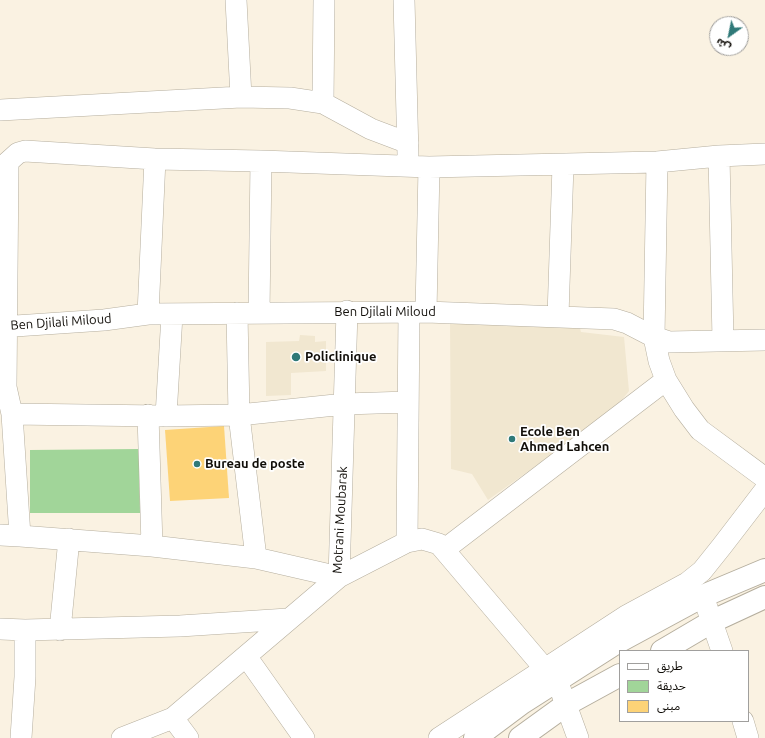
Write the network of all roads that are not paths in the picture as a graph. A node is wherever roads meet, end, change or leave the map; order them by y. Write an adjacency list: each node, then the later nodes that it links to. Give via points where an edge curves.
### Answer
1 (236, 0): 4 (street)
2 (324, 0): 5 (street)
3 (404, 0): 7 (street)
4 (241, 97): 5 (street, via 290,98); 6 (street)
5 (323, 103): 7 (street, via 371,129)
6 (0, 110)
7 (408, 143): 14 (street)
8 (765, 154): 9 (street)
9 (719, 156): 12 (street); 26 (street)
10 (155, 159): 11 (street); 16 (street, via 18,153 8,162); 21 (street)
11 (261, 161): 14 (street); 18 (street)
12 (657, 162): 13 (street); 25 (street)
13 (563, 165): 15 (street); 23 (street)
14 (408, 166): 15 (street)
15 (429, 167): 19 (street)
16 (3, 251): 24 (street)
17 (347, 311): 18 (street, Ben Djilali Miloud); 19 (street, Ben Djilali Miloud); 31 (street, Motrani Moubarak)
18 (259, 312): 20 (street, Ben Djilali Miloud)
19 (417, 312): 23 (street, Ben Djilali Miloud); 30 (street)
20 (238, 313): 22 (street, Ben Djilali Miloud); 33 (street)
21 (148, 314): 22 (street, Ben Djilali Miloud); 24 (street, Ben Djilali Miloud, via 104,320)
22 (172, 315): 34 (street)
23 (558, 316): 25 (street, Ben Djilali Miloud, via 614,319)
24 (3, 326): 29 (street)
25 (654, 337): 26 (street, Ben Djilali Miloud, via 670,342); 28 (street, via 658,361)
26 (722, 340): 27 (street, Ben Djilali Miloud)
27 (765, 340)
28 (666, 380): 36 (street, via 700,430); 42 (street)
29 (3, 387): 32 (street)
30 (408, 402): 31 (street); 40 (street)
31 (345, 404): 33 (street); 45 (street, Motrani Moubarak)
32 (12, 414): 34 (street); 35 (street)
33 (239, 415): 34 (street); 43 (street)
34 (157, 416): 41 (street)
35 (8, 472): 38 (street)
36 (765, 478)
37 (765, 490): 56 (street, via 702,571 687,583 626,616)
38 (10, 535): 39 (street)
39 (69, 539): 41 (street); 52 (street)
40 (408, 542): 42 (street, via 430,540); 45 (street)
41 (152, 546): 43 (street)
42 (445, 549): 56 (street)
43 (256, 558): 45 (street)
44 (765, 570): 46 (main road)
45 (339, 577): 48 (street, Motrani Moubarak)
46 (703, 596): 49 (street); 56 (main road)
47 (765, 597): 49 (main road)
48 (288, 619): 52 (street); 55 (street, Motrani Moubarak)
49 (713, 620): 53 (main road); 54 (street)
50 (0, 629): 51 (street)
51 (25, 630): 52 (street); 61 (street)
52 (60, 630)
53 (664, 650)
54 (722, 650)
55 (246, 656): 59 (street, Motrani Moubarak); 64 (street)
56 (551, 675): 58 (street); 65 (street); 66 (main road, via 522,703)
57 (619, 676): 58 (main road)
58 (567, 704): 67 (main road); 68 (street)
59 (173, 718): 62 (street, Motrani Moubarak); 63 (street)
60 (743, 722): 69 (street)
61 (21, 738)
62 (122, 738)
63 (188, 738)
64 (304, 738)
65 (439, 738)
66 (475, 738)
67 (520, 738)
68 (578, 738)
69 (748, 738)

